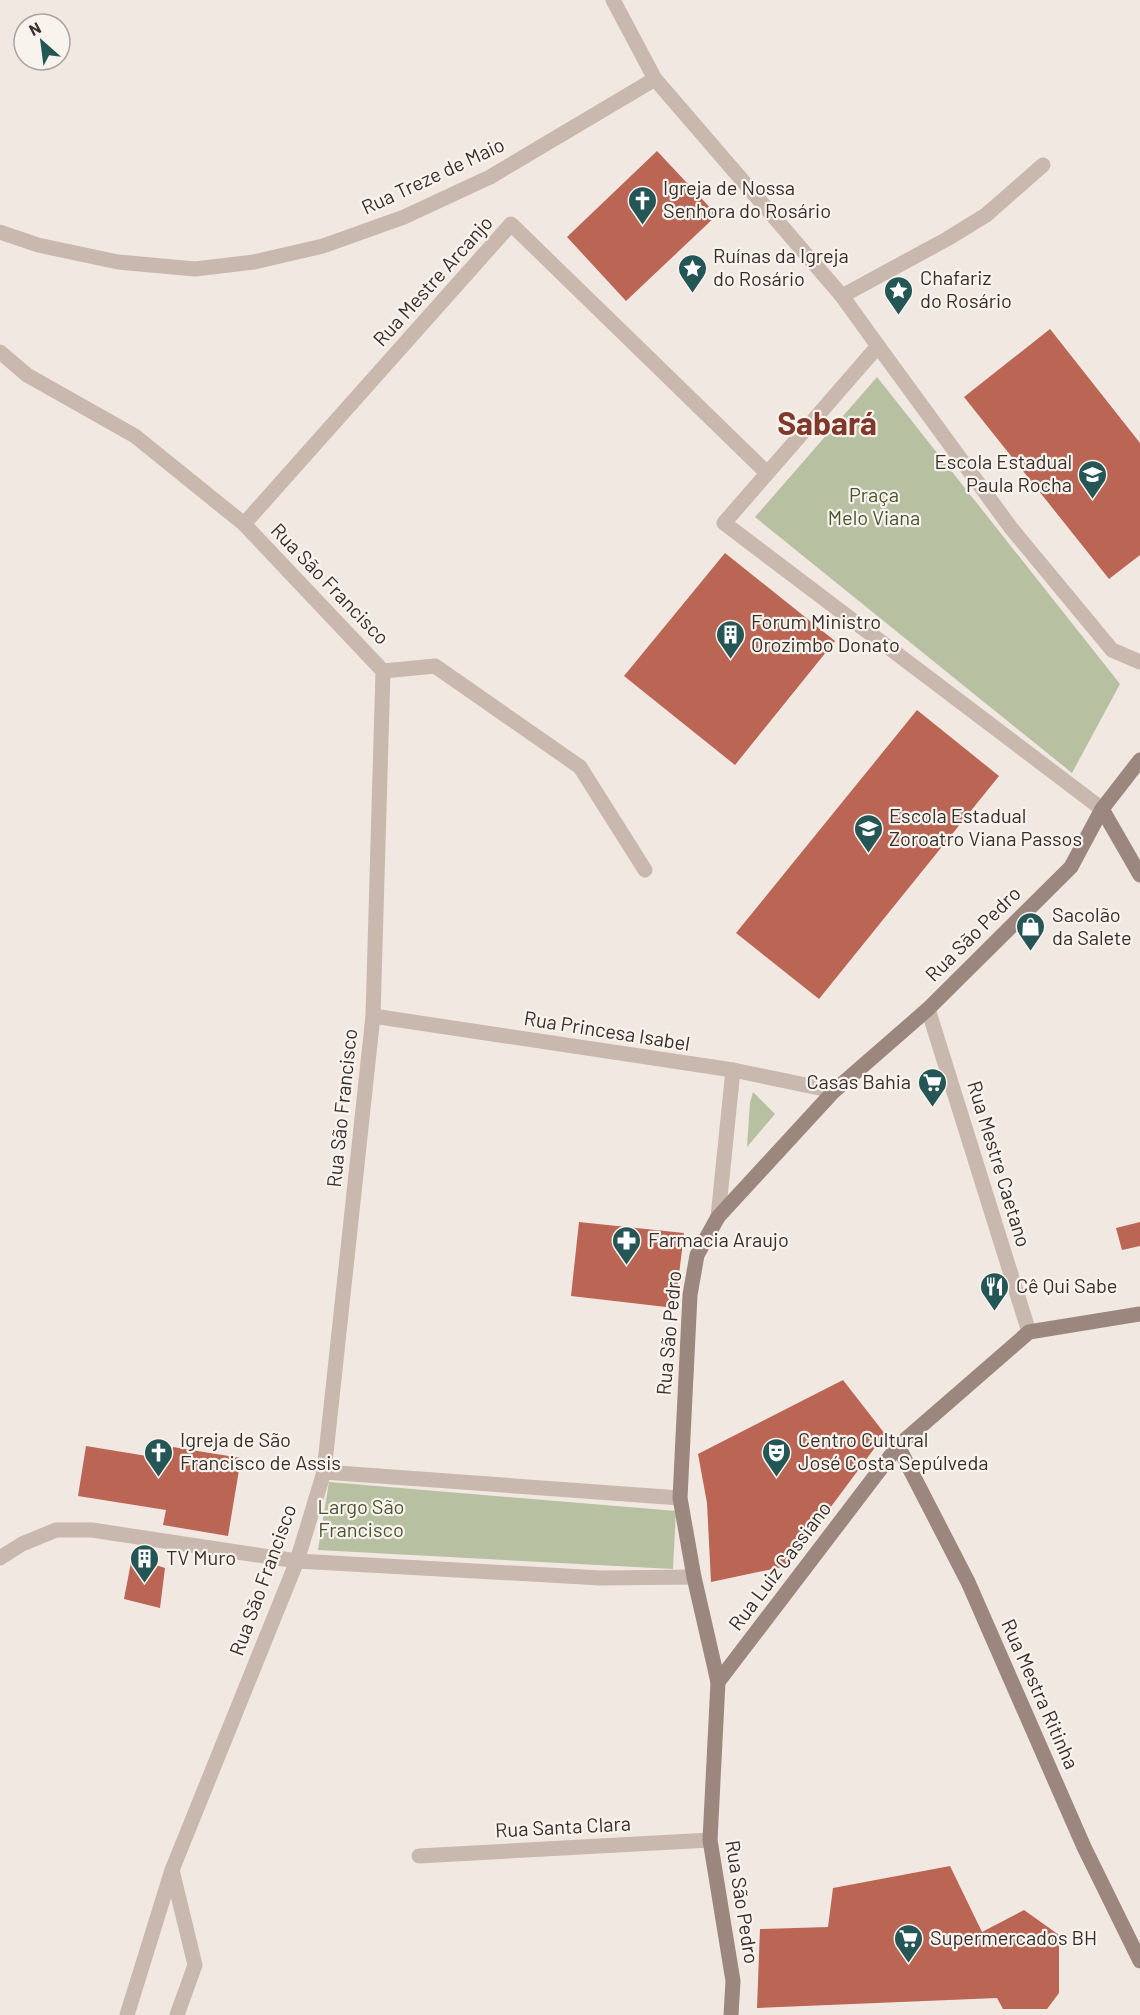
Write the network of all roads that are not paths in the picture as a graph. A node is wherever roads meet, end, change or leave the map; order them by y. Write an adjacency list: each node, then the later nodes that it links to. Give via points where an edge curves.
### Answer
1 (614, 0): 2 (street)
2 (655, 79): 4 (street, Rua Treze de Maio, via 490,177 404,217 323,246 254,262 195,269 118,262 38,245); 5 (street)
3 (1043, 165): 5 (street, via 986,215)
4 (0, 232)
5 (842, 296): 6 (street)
6 (879, 346): 8 (street); 10 (street, via 1018,537 1112,650)
7 (0, 352): 9 (street, Rua São Francisco, via 27,375 135,436)
8 (767, 473): 9 (street, Rua Mestre Arcanjo, via 512,224); 13 (street, via 724,523)
9 (244, 524): 11 (street, Rua São Francisco)
10 (1140, 662)
11 (383, 671): 14 (street, via 435,666 580,767); 17 (street, Rua São Francisco)
12 (1140, 760): 13 (main road)
13 (1102, 809): 15 (main road); 16 (main road, Rua São Pedro, via 1071,867)
14 (645, 870)
15 (1140, 875)
16 (928, 1008): 19 (main road, Rua São Pedro); 22 (street, Rua Mestre Caetano)
17 (373, 1016): 18 (street, Rua Princesa Isabel); 24 (street, Rua São Francisco)
18 (733, 1070): 19 (street, Rua Princesa Isabel); 20 (street)
19 (834, 1091): 20 (main road, Rua São Pedro)
20 (718, 1217): 25 (main road, Rua São Pedro, via 697,1255 690,1295)
21 (1140, 1314): 22 (main road)
22 (1029, 1332): 23 (main road, Rua Luiz Cassiano)
23 (898, 1446): 29 (main road, Rua Luiz Cassiano); 33 (main road, Rua Mestra Ritinha, via 968,1582 1084,1847)
24 (324, 1472): 25 (street); 27 (street, Rua São Francisco)
25 (680, 1498): 28 (main road, Rua São Pedro)
26 (0, 1558): 27 (street, via 56,1530 92,1530)
27 (297, 1561): 28 (street, via 601,1578); 32 (street, Rua São Francisco)
28 (694, 1577): 29 (main road, Rua São Pedro)
29 (718, 1682): 30 (main road, Rua São Pedro)
30 (710, 1840): 31 (street, Rua Santa Clara); 36 (main road, Rua São Pedro, via 733,1981)
31 (419, 1856)
32 (172, 1870): 34 (street, Rua São Francisco); 35 (street, via 195,1965)
33 (1140, 1961)
34 (127, 2015)
35 (177, 2015)
36 (730, 2015)

